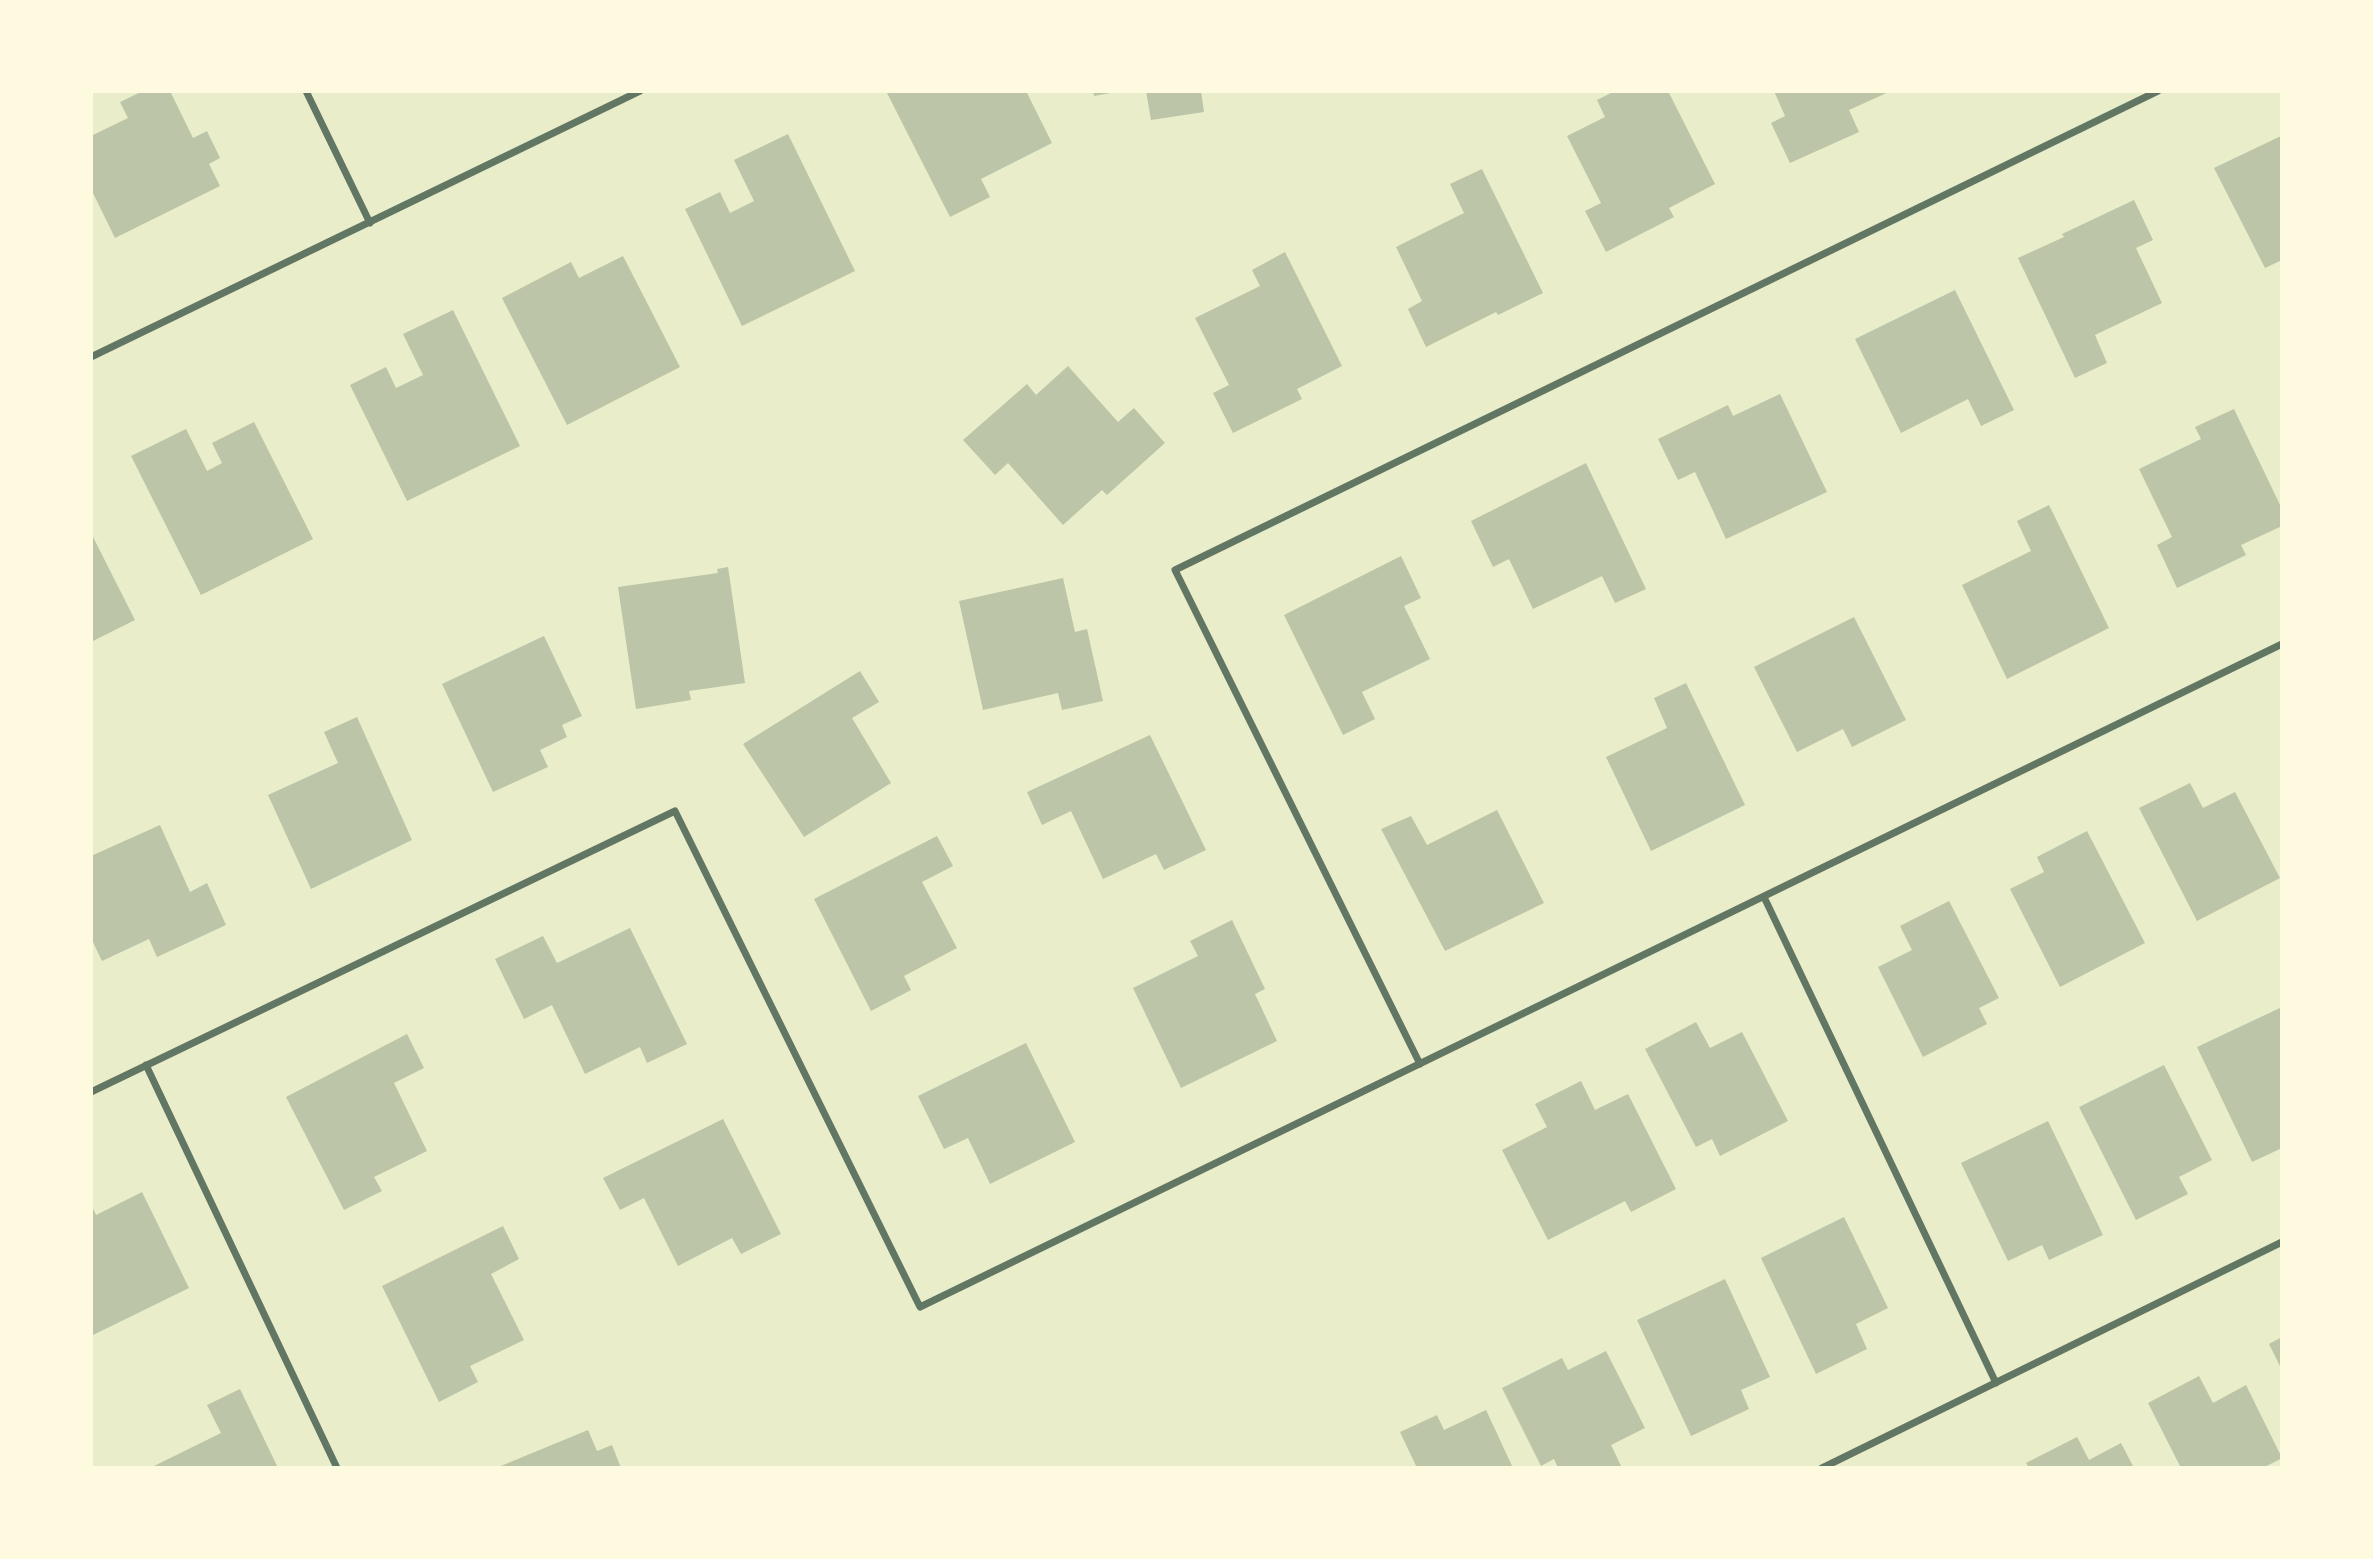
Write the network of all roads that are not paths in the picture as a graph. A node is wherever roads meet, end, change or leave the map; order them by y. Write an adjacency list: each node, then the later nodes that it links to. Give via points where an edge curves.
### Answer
1 (306, 91): 4 (street)
2 (640, 91): 4 (street)
3 (2158, 91): 8 (street, via 1175,570)
4 (370, 223): 5 (street)
5 (91, 358)
6 (2282, 644): 7 (street)
7 (1764, 897): 8 (street); 12 (street)
8 (1420, 1064): 9 (street, via 920,1307 675,811)
9 (146, 1065): 10 (street); 13 (street)
10 (91, 1092)
11 (2282, 1242): 12 (street)
12 (1996, 1383): 14 (street)
13 (337, 1468)
14 (1822, 1468)

